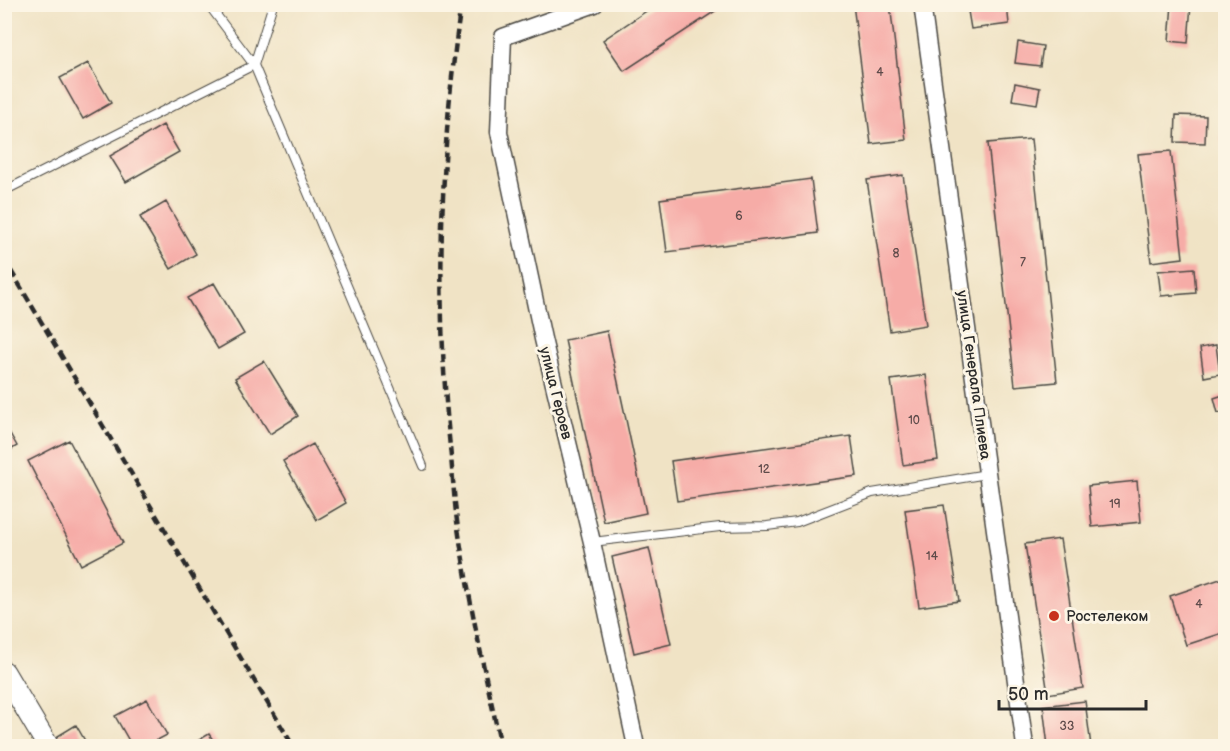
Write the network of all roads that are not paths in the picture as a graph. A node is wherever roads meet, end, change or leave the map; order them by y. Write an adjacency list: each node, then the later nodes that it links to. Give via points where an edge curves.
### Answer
1 (208, 4): 5 (lane)
2 (273, 4): 5 (lane)
3 (922, 4): 8 (street, улица Генерала Плиева)
4 (588, 6): 9 (street, улица Героев, via 504,37 499,132)
5 (254, 65): 6 (lane); 7 (lane)
6 (4, 191)
7 (423, 466)
8 (987, 474): 9 (lane, via 872,493 797,522); 13 (street, улица Генерала Плиева)
9 (592, 542): 12 (street, улица Героев)
10 (4, 672): 11 (street)
11 (48, 747)
12 (636, 747)
13 (1025, 747)

